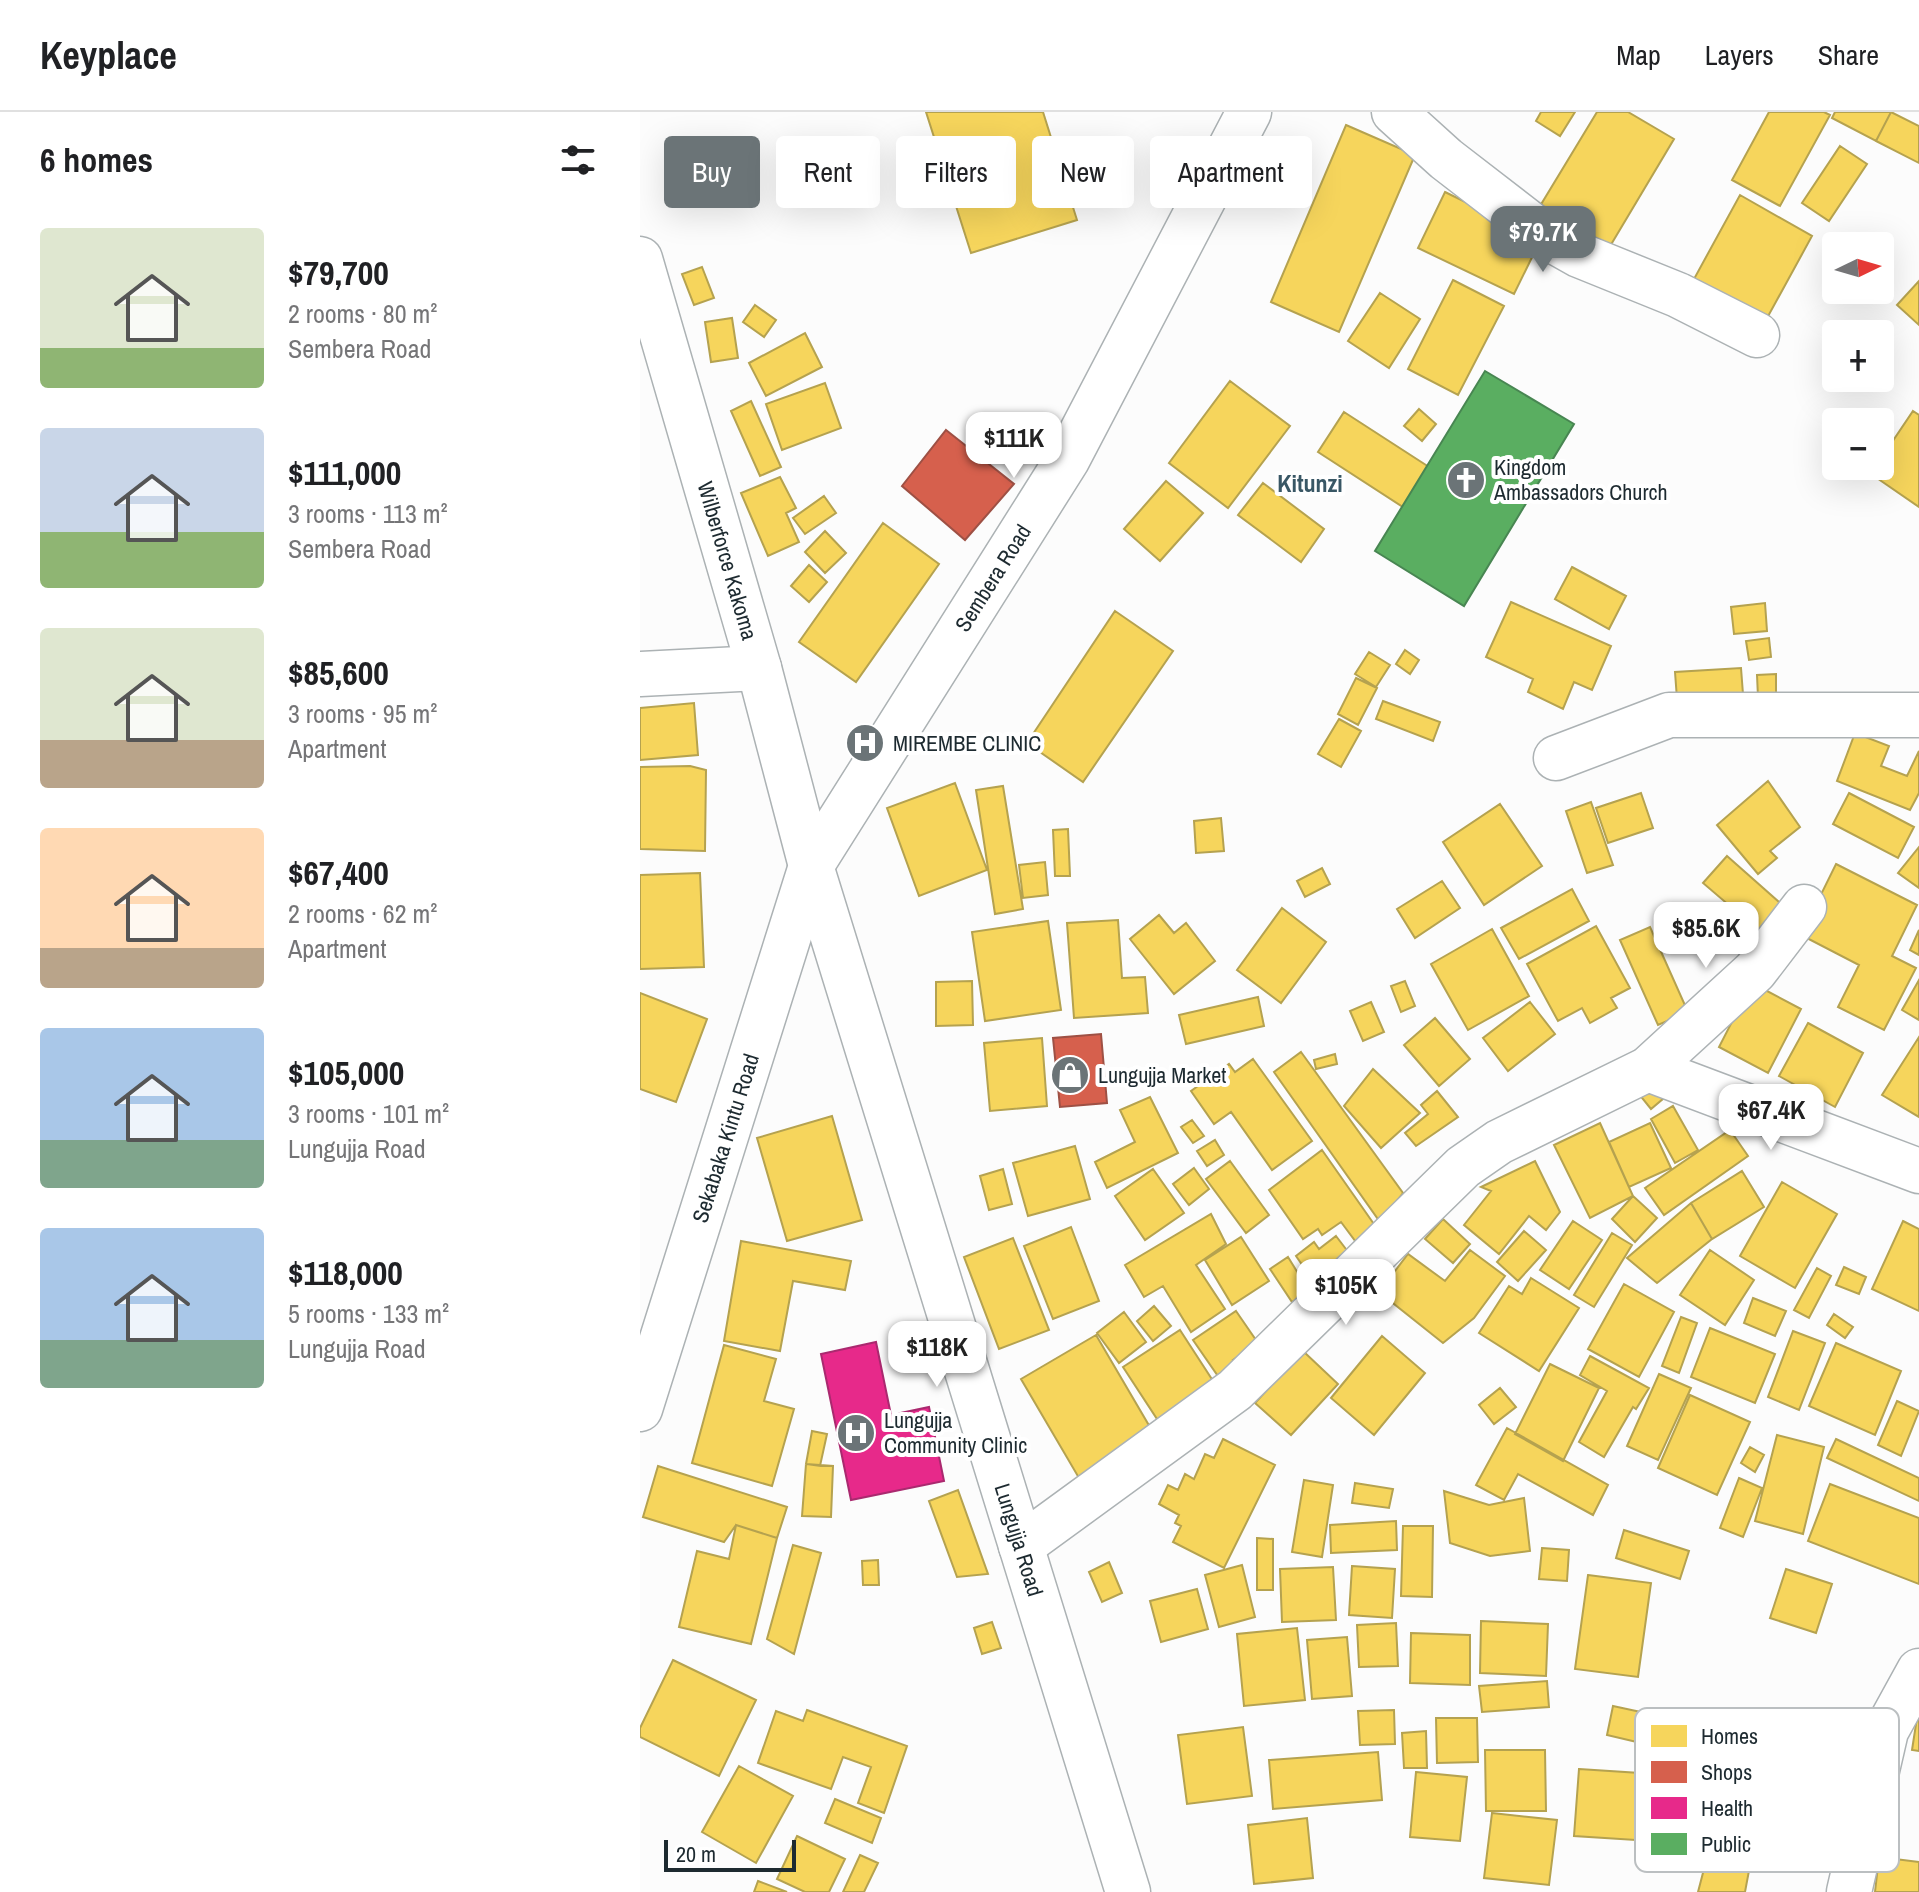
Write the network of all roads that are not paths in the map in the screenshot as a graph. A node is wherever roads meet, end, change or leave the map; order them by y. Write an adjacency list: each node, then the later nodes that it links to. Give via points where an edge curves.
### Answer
1 (1249, 112): 9 (street, Sembera Road, via 1067,460)
2 (1394, 112): 4 (street, via 1547,237)
3 (640, 259): 5 (street, Wilberforce Kakoma)
4 (1757, 335)
5 (759, 668): 6 (street); 9 (street, Wilberforce Kakoma)
6 (640, 674)
7 (1919, 715): 8 (street, via 1669,715)
8 (1556, 758)
9 (811, 866): 13 (street, Sekabaka Kintu Road); 14 (street, Lungujja Road)
10 (1804, 907): 11 (street, via 1755,971)
11 (1648, 1069): 12 (street); 14 (street, via 1499,1142 1463,1167 1235,1390)
12 (1919, 1171)
13 (640, 1409)
14 (1021, 1546): 18 (street, Lungujja Road)
15 (1919, 1671): 16 (street)
16 (1899, 1708)
17 (1854, 1872): 19 (street)
18 (1128, 1892)
19 (1849, 1892)

